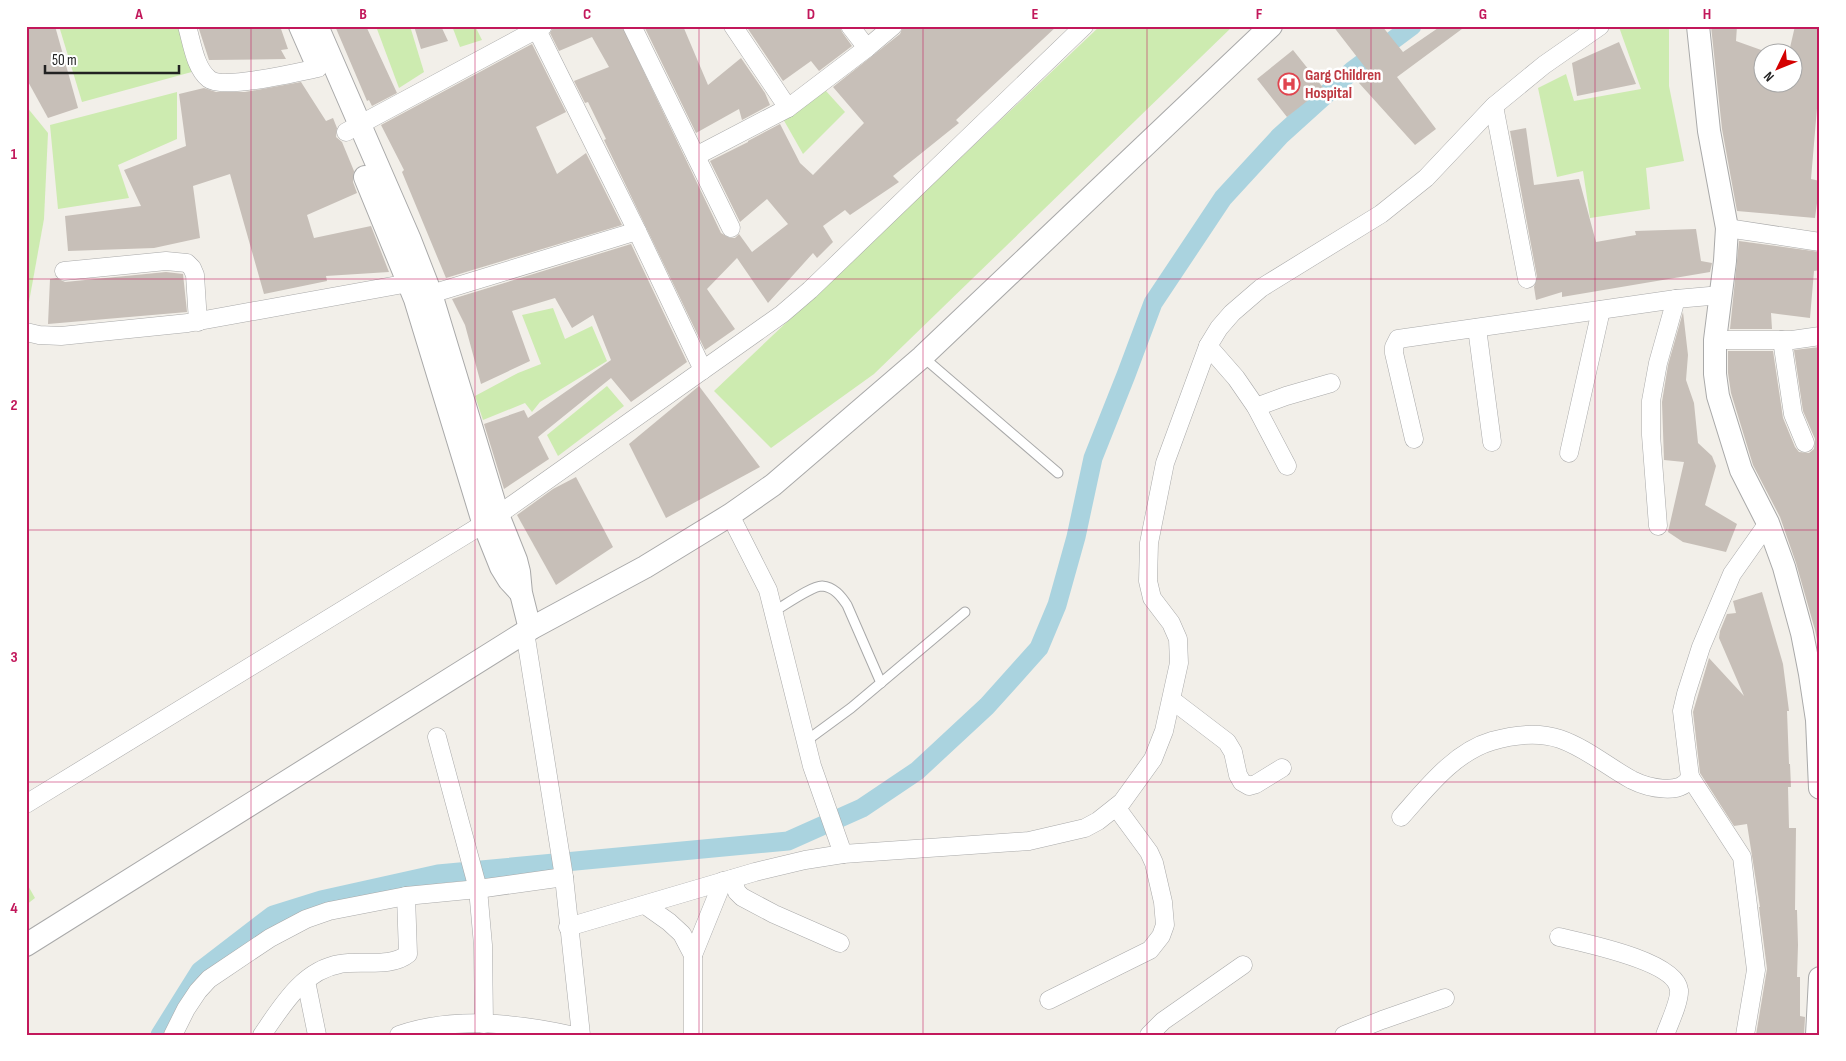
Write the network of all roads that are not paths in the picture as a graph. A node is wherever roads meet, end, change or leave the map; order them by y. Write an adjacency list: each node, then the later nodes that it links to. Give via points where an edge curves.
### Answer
1 (187, 26): 14 (street, via 202,71 215,82 274,77)
2 (300, 26): 14 (street)
3 (317, 26): 17 (street)
4 (632, 26): 18 (street)
5 (732, 26): 16 (street)
6 (850, 26): 13 (street)
7 (893, 26): 13 (street)
8 (1084, 26): 37 (street, via 810,290)
9 (1271, 26): 36 (street)
10 (1600, 26): 15 (street, via 1544,65)
11 (1698, 26): 20 (street, via 1709,131)
12 (530, 30): 17 (street); 21 (street)
13 (868, 48): 16 (street)
14 (318, 68): 17 (street)
15 (1494, 106): 24 (street); 35 (street, via 1426,178 1381,214 1262,288 1232,314)
16 (788, 108): 18 (street)
17 (353, 129): 25 (street)
18 (696, 156): 19 (street)
19 (731, 228)
20 (1727, 228): 22 (street); 26 (street)
21 (637, 231): 25 (street); 37 (street)
22 (1820, 242)
23 (64, 271): 29 (street, via 166,261 187,264 195,275)
24 (1527, 279)
25 (422, 286): 29 (street); 47 (street)
26 (1721, 295): 27 (street); 33 (street)
27 (1676, 299): 28 (street); 49 (street, via 1650,401)
28 (1601, 310): 30 (street); 43 (street)
29 (198, 322): 31 (street, via 61,336)
30 (1477, 328): 40 (street, via 1402,338 1395,343 1394,353); 41 (street)
31 (26, 332)
32 (1820, 336): 34 (street)
33 (1715, 340): 34 (street); 48 (street, via 1718,396 1742,470)
34 (1782, 340): 42 (street, via 1793,414)
35 (1208, 346): 39 (street); 54 (street, via 1165,463 1149,543 1148,581 1152,598 1171,623 1178,639 1179,663)
36 (922, 356): 45 (lane); 46 (street, via 804,460)
37 (703, 370): 47 (street)
38 (1331, 383): 39 (street)
39 (1256, 407): 44 (street)
40 (1414, 439)
41 (1492, 442)
42 (1805, 444)
43 (1569, 453)
44 (1287, 466)
45 (1058, 473)
46 (730, 515): 50 (street, via 768,590); 52 (street, via 613,586)
47 (490, 519): 52 (street, via 501,567 521,593); 60 (street)
48 (1768, 523): 58 (street, via 1732,574 1701,647 1686,694 1682,711); 59 (street, via 1802,633 1817,720)
49 (1658, 526)
50 (773, 612): 53 (lane, via 822,586 839,594); 56 (street)
51 (965, 612): 53 (lane)
52 (528, 631): 64 (street); 72 (street)
53 (881, 683): 56 (lane)
54 (1172, 700): 57 (street, via 1227,742 1242,782 1249,786 1256,784); 61 (street, via 1153,759)
55 (437, 737): 66 (street)
56 (806, 741): 63 (street)
57 (1282, 768)
58 (1690, 777): 62 (street, via 1688,783 1681,787 1650,787 1561,740 1532,735 1511,737 1480,745 1466,753 1440,774); 90 (street, via 1742,857 1756,970)
59 (1820, 788)
60 (26, 804)
61 (1116, 807): 63 (street, via 1085,828 1029,841); 78 (street, via 1154,863 1165,925 1150,950)
62 (1400, 817)
63 (843, 854): 65 (street, via 805,860)
64 (564, 877): 66 (street); 69 (street)
65 (728, 880): 68 (street); 71 (street, via 742,897); 73 (street)
66 (478, 889): 67 (street); 79 (street, via 483,945)
67 (406, 896): 76 (street, via 408,954 392,961 341,964 327,968); 81 (street, via 329,910 270,938 209,979 194,997)
68 (645, 905): 69 (street); 73 (street, via 682,934)
69 (568, 928): 86 (street)
70 (1559, 937): 89 (street, via 1618,952 1668,973 1679,991)
71 (840, 943)
72 (26, 946)
73 (693, 955): 87 (street)
74 (1243, 965): 88 (street, via 1163,1021)
75 (1820, 978): 91 (street)
76 (306, 981): 82 (street, via 290,996); 83 (street)
77 (1445, 998): 80 (street)
78 (1049, 1000)
79 (484, 1024): 84 (street, via 412,1030); 85 (street, via 532,1027)
80 (1345, 1034)
81 (173, 1035)
82 (262, 1035)
83 (318, 1035)
84 (399, 1035)
85 (570, 1035)
86 (581, 1035)
87 (693, 1035)
88 (1149, 1035)
89 (1665, 1035)
90 (1745, 1035)
91 (1817, 1035)

